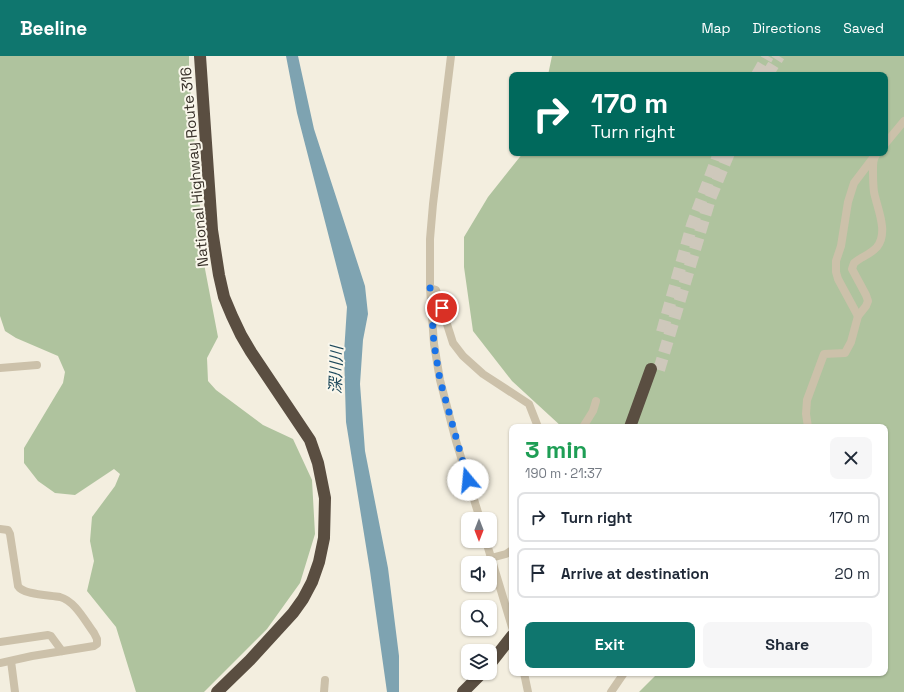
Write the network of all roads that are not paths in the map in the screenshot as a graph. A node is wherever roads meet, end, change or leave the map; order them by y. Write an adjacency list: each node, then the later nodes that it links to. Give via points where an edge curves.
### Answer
1 (200, 56): 36 (highway, National Highway Route 316, via 212,230 224,297 241,335 310,440 325,498 324,538 319,562 306,593 293,613)
2 (451, 56): 6 (street, via 433,204)
3 (904, 121): 4 (street)
4 (888, 140)
5 (875, 156): 7 (street, via 854,183 836,261 838,279); 7 (street, via 874,191 882,231 877,246 854,263 852,269 868,301)
6 (430, 288): 11 (street, via 436,290 452,343 462,356 483,374 529,404); 16 (street, via 434,344 440,380)
7 (858, 316): 15 (street, via 845,354 824,354 807,400)
8 (37, 365): 9 (street)
9 (0, 368)
10 (596, 401): 12 (street)
11 (537, 424)
12 (586, 424)
13 (631, 424): 14 (highway, via 655,370)
14 (640, 424)
15 (808, 424)
16 (478, 512)
17 (0, 529): 25 (street, via 8,530 10,534 19,589 67,600 96,636 97,642 94,646)
18 (509, 552): 19 (street)
19 (497, 556)
20 (497, 578): 21 (street)
21 (509, 617)
22 (509, 640): 26 (highway)
23 (0, 642): 25 (street, via 48,635)
24 (509, 649): 29 (highway)
25 (62, 651): 27 (street)
26 (497, 655)
27 (11, 661): 28 (street); 35 (street)
28 (0, 663)
29 (497, 664)
30 (525, 676): 40 (street)
31 (622, 676): 41 (street)
32 (325, 680): 37 (street)
33 (475, 680): 38 (highway)
34 (483, 680): 39 (highway)
35 (16, 692)
36 (218, 692)
37 (324, 692)
38 (463, 692)
39 (472, 692)
40 (528, 692)
41 (611, 692)

